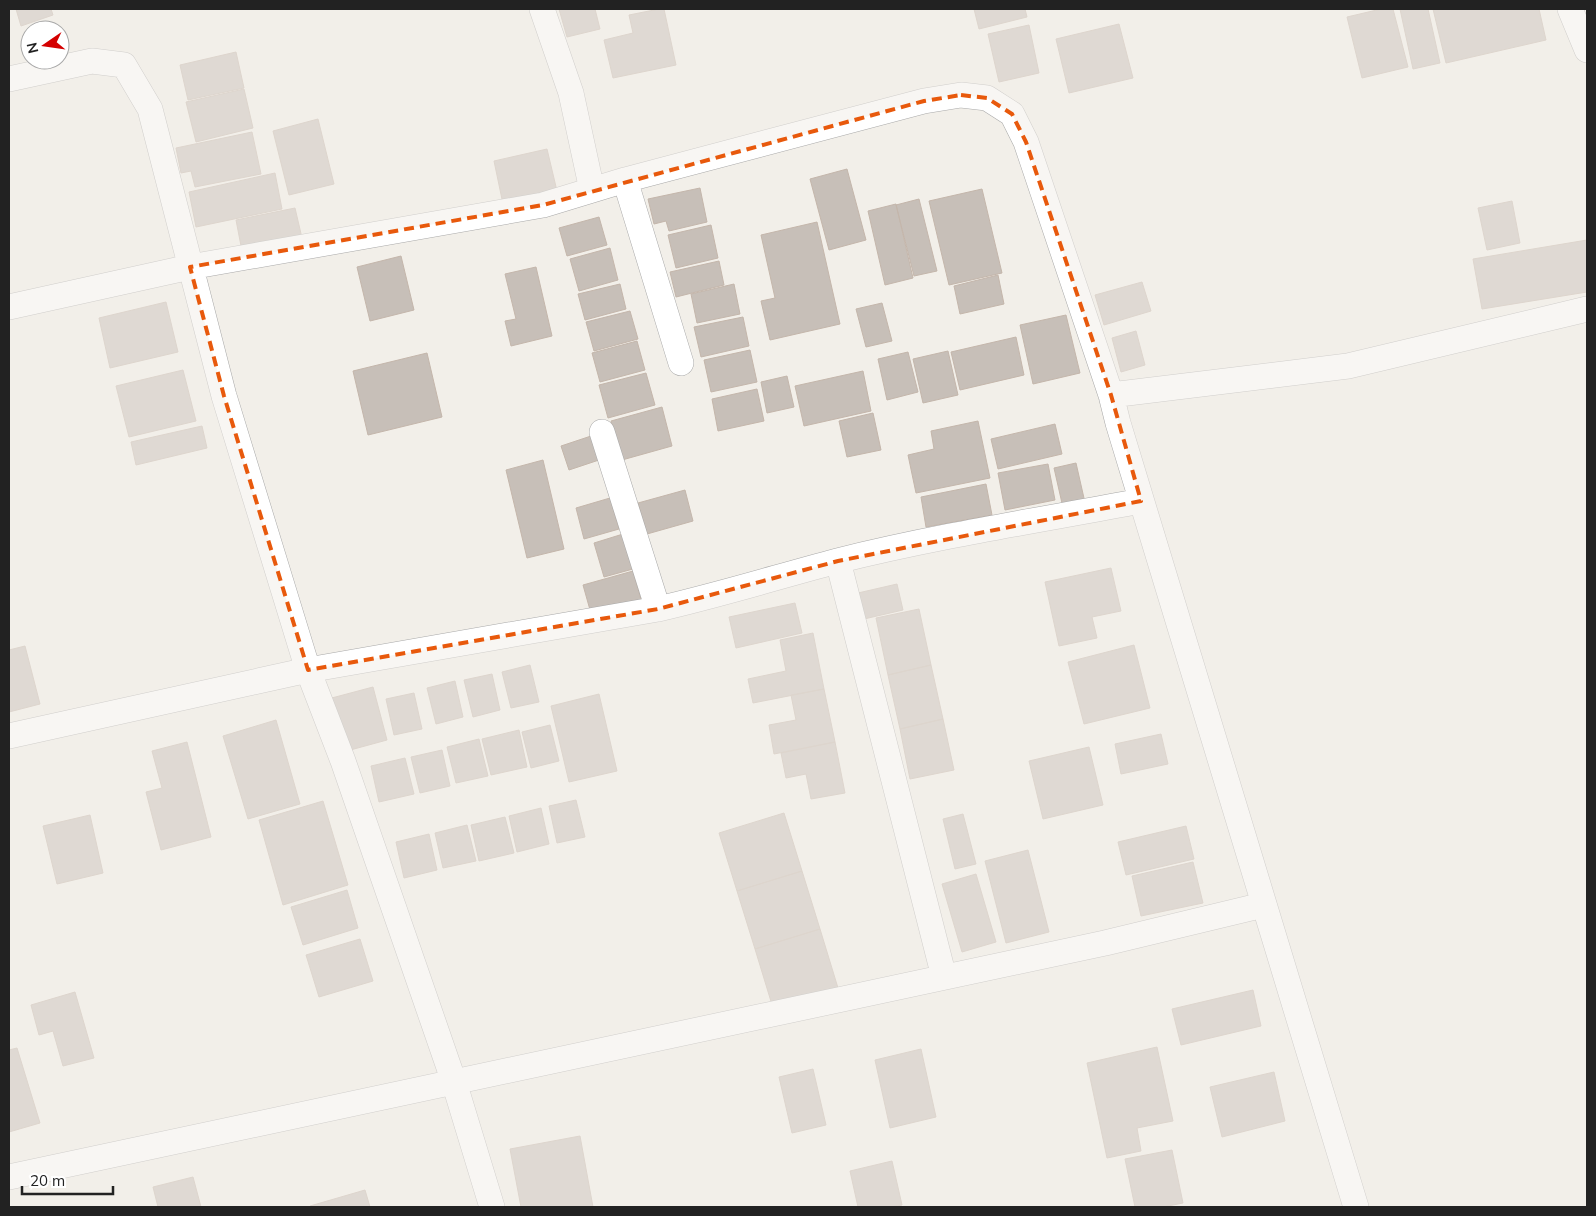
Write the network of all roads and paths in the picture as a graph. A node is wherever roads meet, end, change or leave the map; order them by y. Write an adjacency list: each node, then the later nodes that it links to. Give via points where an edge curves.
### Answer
1 (542, 9): 6 (street, via 571,93)
2 (1570, 9): 3 (street)
3 (1587, 50)
4 (9, 80): 7 (street, via 92,61 124,65 150,109)
5 (626, 180): 6 (street); 10 (street); 11 (street, via 924,101 961,95 987,98 1012,114 1026,142)
6 (592, 190): 7 (street, via 543,205)
7 (190, 267): 8 (street); 16 (street, via 224,396)
8 (9, 307)
9 (1587, 309): 11 (street, via 1348,366)
10 (681, 363)
11 (1111, 395): 13 (street)
12 (602, 432): 15 (street)
13 (1141, 501): 14 (street); 18 (street)
14 (838, 561): 15 (street); 19 (street)
15 (658, 608): 16 (street)
16 (308, 670): 17 (street); 20 (street, via 343,761)
17 (9, 736)
18 (1263, 905): 19 (street); 23 (street)
19 (944, 977): 20 (street)
20 (454, 1082): 21 (street); 22 (street)
21 (9, 1177)
22 (492, 1207)
23 (1356, 1207)

